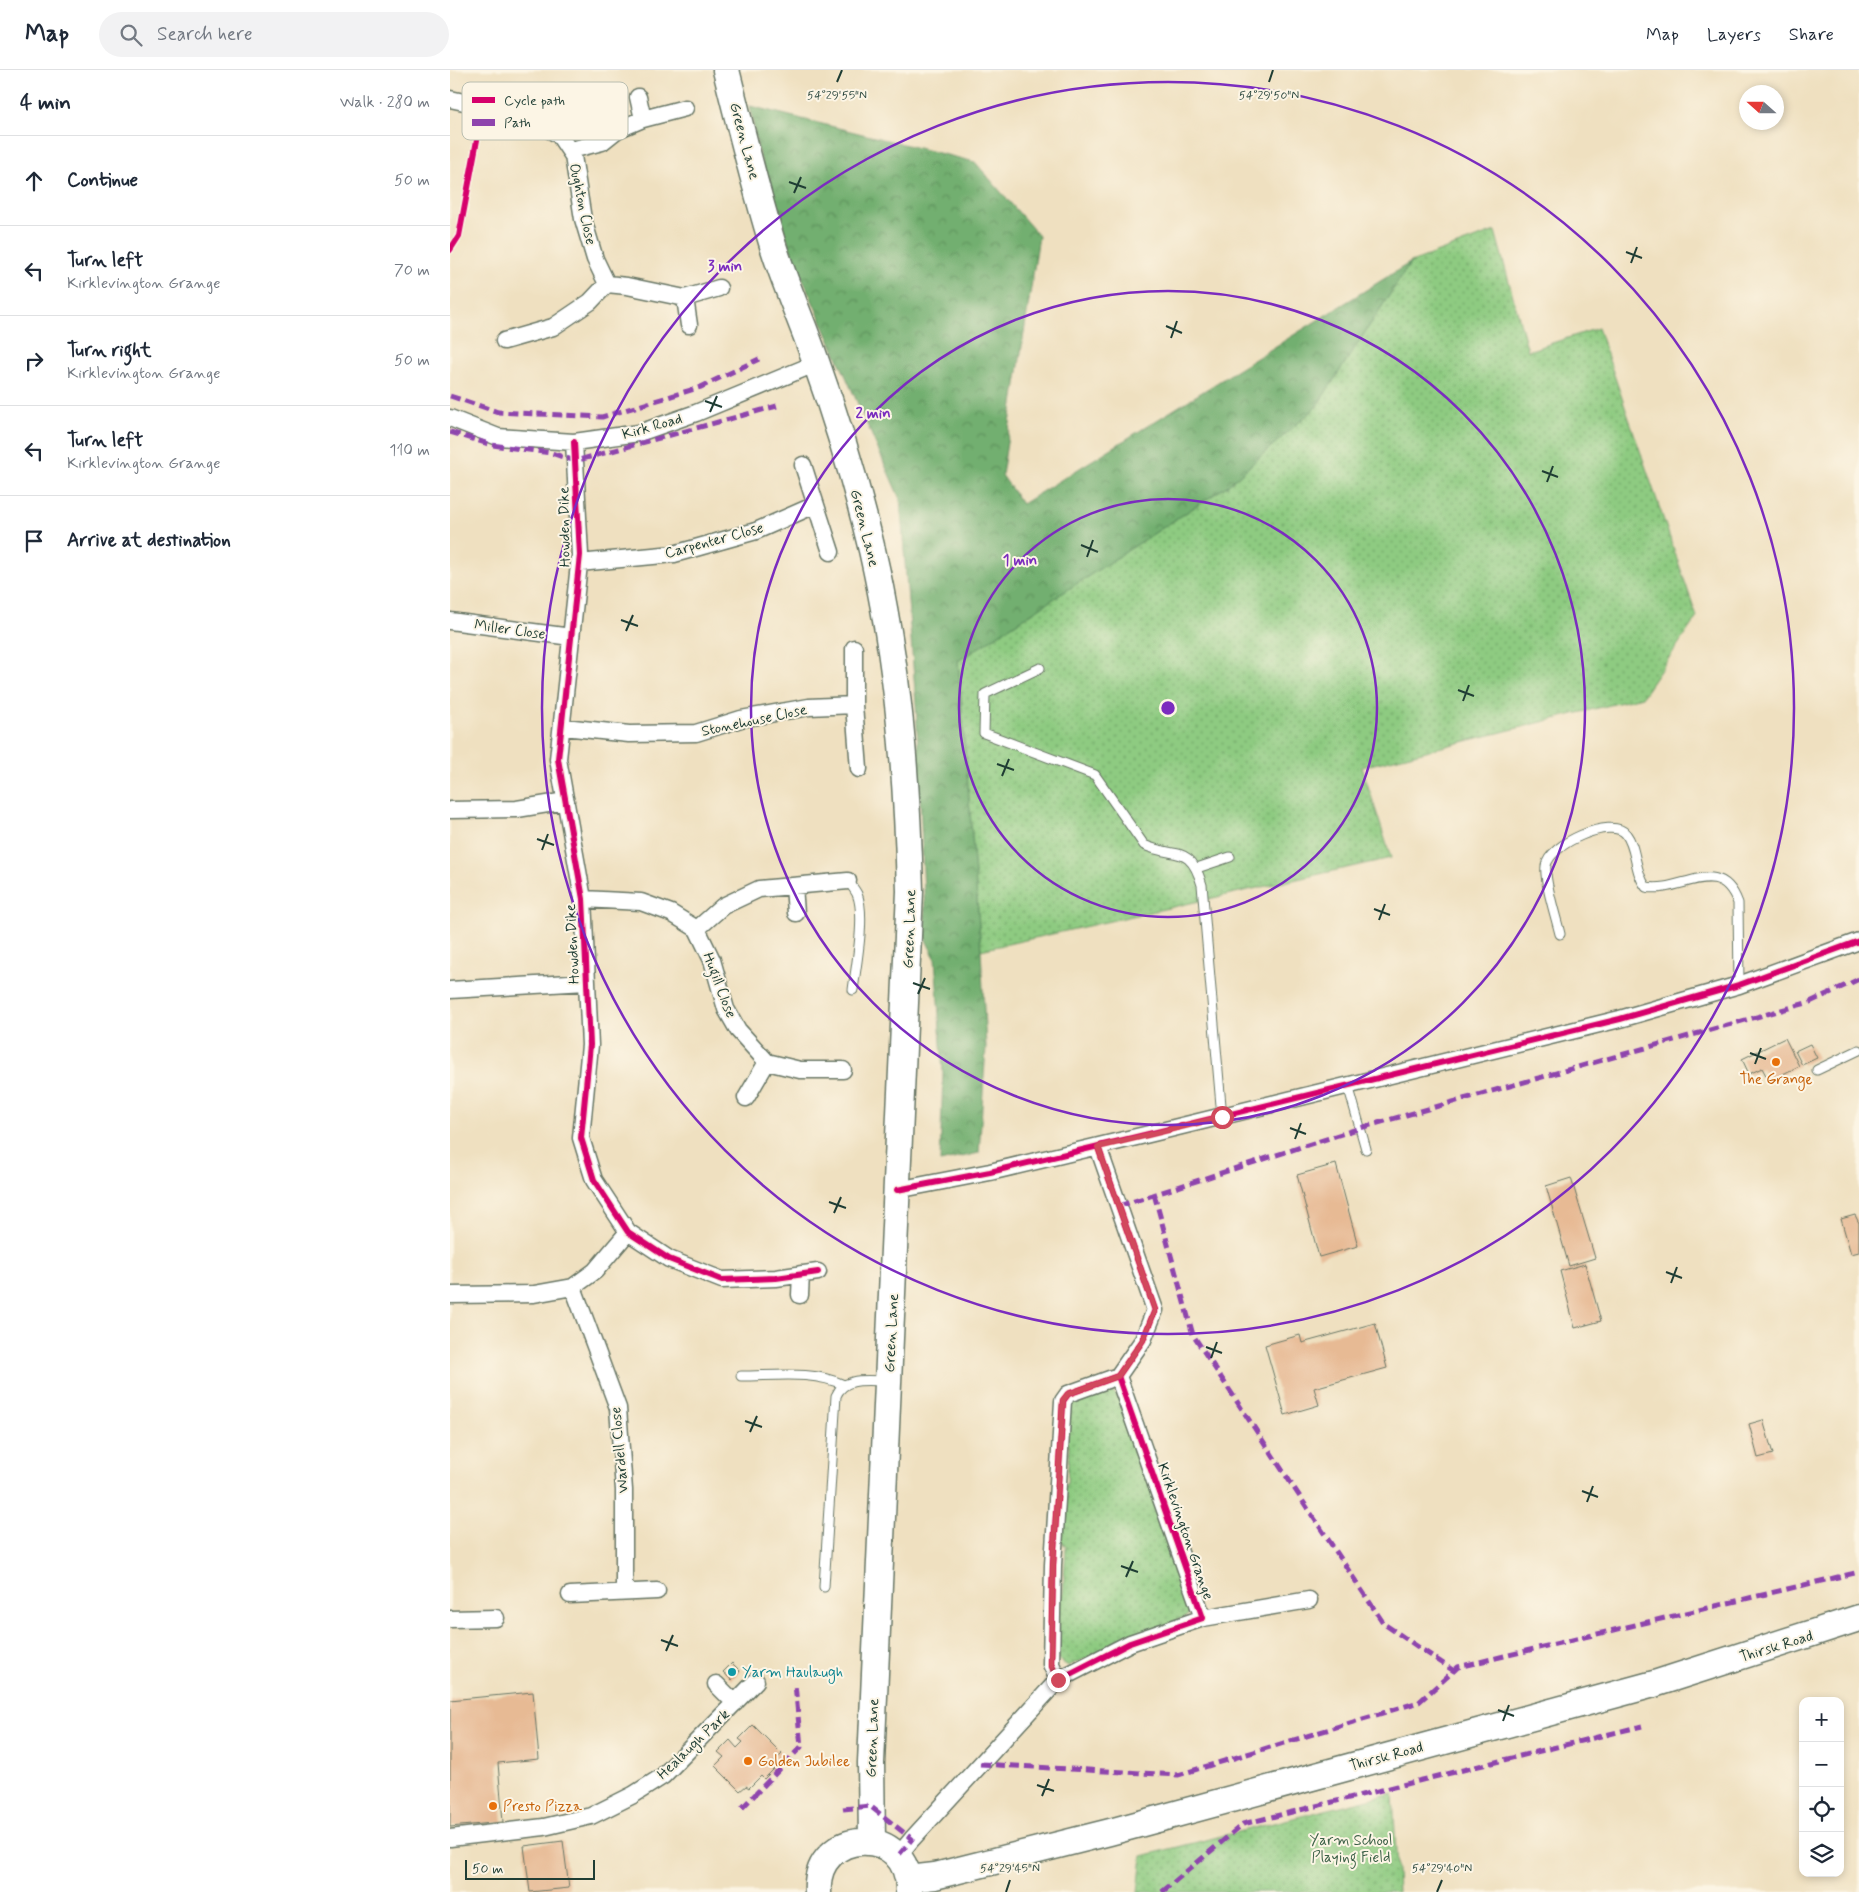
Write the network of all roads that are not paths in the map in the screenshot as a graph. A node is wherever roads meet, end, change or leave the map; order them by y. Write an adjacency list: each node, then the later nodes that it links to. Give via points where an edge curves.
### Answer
1 (726, 70): 14 (main road, Green Lane, via 771,240)
2 (638, 97): 4 (street)
3 (685, 108): 4 (street, Oughton Close)
4 (643, 119): 5 (street, Oughton Close)
5 (628, 125)
6 (562, 140): 8 (street, Oughton Close)
7 (604, 140): 8 (street, Oughton Close)
8 (571, 150): 9 (street, Oughton Close, via 583,219 595,259)
9 (608, 284): 11 (street); 13 (street, via 590,302 553,326)
10 (719, 288): 11 (street)
11 (685, 298): 12 (street)
12 (689, 324)
13 (504, 341)
14 (817, 363): 16 (street, Kirk Road, via 705,410 639,433); 52 (main road, Green Lane, via 872,549 899,704 908,801 910,892)
15 (450, 418): 16 (street, Kirk Road, via 498,437)
16 (574, 442): 20 (street, Howden Dike)
17 (803, 465): 18 (street)
18 (815, 505): 19 (street); 20 (street, Carpenter Close, via 756,531 674,554)
19 (831, 552)
20 (579, 563): 22 (street, Howden Dike)
21 (450, 620): 22 (street, Miller Close)
22 (571, 637): 26 (street, Howden Dike)
23 (854, 648): 25 (street)
24 (1040, 668): 31 (lane, via 985,694 984,733 1095,775 1144,845 1177,852)
25 (854, 705): 26 (street, Stonehouse Close, via 808,707 696,733 630,734); 27 (street)
26 (564, 727): 28 (street, Howden Dike, via 558,759)
27 (859, 769)
28 (566, 801): 29 (street, via 517,809); 34 (street, Howden Dike)
29 (450, 810)
30 (1230, 857): 31 (lane)
31 (1197, 868): 49 (lane, via 1202,885)
32 (848, 881): 33 (street); 42 (lane, via 860,904 859,948)
33 (794, 886): 35 (street); 36 (street, via 759,889 723,906)
34 (583, 899): 36 (street, via 641,902 671,913); 39 (street, Howden Dike)
35 (796, 913)
36 (696, 929): 44 (street, Hugill Close, via 712,960 726,1009 738,1030)
37 (1560, 934): 40 (lane, via 1546,866 1552,853 1567,841 1603,829 1620,829 1627,834 1640,879 1646,888 1658,890 1692,880 1718,878 1734,890 1738,902)
38 (1859, 941): 40 (street)
39 (586, 982): 41 (street); 53 (street, Howden Dike, via 590,1045 581,1138 594,1180)
40 (1739, 986): 47 (street, via 1620,1019)
41 (450, 990)
42 (853, 990)
43 (1859, 1050): 46 (lane)
44 (767, 1062): 45 (street, via 800,1070); 48 (street)
45 (843, 1070)
46 (1816, 1070)
47 (1348, 1085): 49 (street); 51 (lane)
48 (746, 1098)
49 (1222, 1117): 50 (street)
50 (1098, 1147): 52 (street); 60 (street, via 1155,1310 1143,1340)
51 (1366, 1149)
52 (897, 1190): 61 (main road, Green Lane)
53 (628, 1232): 55 (street, Howden Dike, via 668,1260 722,1280); 56 (street, via 595,1271)
54 (818, 1272): 55 (street, Howden Dike)
55 (801, 1274): 58 (street)
56 (573, 1287): 57 (street, via 534,1294); 65 (street, Wardell Close, via 618,1408 624,1490)
57 (450, 1295)
58 (800, 1295)
59 (741, 1376): 62 (lane, via 810,1376)
60 (1118, 1376): 69 (street, Kirklevington Grange); 72 (street, via 1068,1394 1060,1410 1051,1664)
61 (888, 1381): 62 (lane, via 856,1381); 77 (main road, Green Lane, via 871,1763)
62 (844, 1385): 63 (lane, via 835,1404)
63 (824, 1587)
64 (657, 1590): 65 (street)
65 (624, 1591): 66 (street)
66 (570, 1595)
67 (1309, 1600): 69 (street, Kirklevington Grange)
68 (496, 1618): 71 (street)
69 (1203, 1618): 72 (street, Kirklevington Grange, via 1130,1643)
70 (1859, 1618): 78 (main road, Thirsk Road, via 1654,1684 1110,1832 935,1876)
71 (450, 1619)
72 (1058, 1680): 78 (street, Kirklevington Grange)
73 (756, 1681): 75 (street, Healaugh Park)
74 (716, 1684): 75 (street, Healaugh Park)
75 (734, 1703): 76 (street, Healaugh Park, via 663,1776 591,1816 544,1828)
76 (450, 1838)
77 (872, 1841): 78 (main road, via 882,1844); 79 (main road, via 855,1842 840,1848 828,1858)
78 (907, 1867)
79 (811, 1891)

